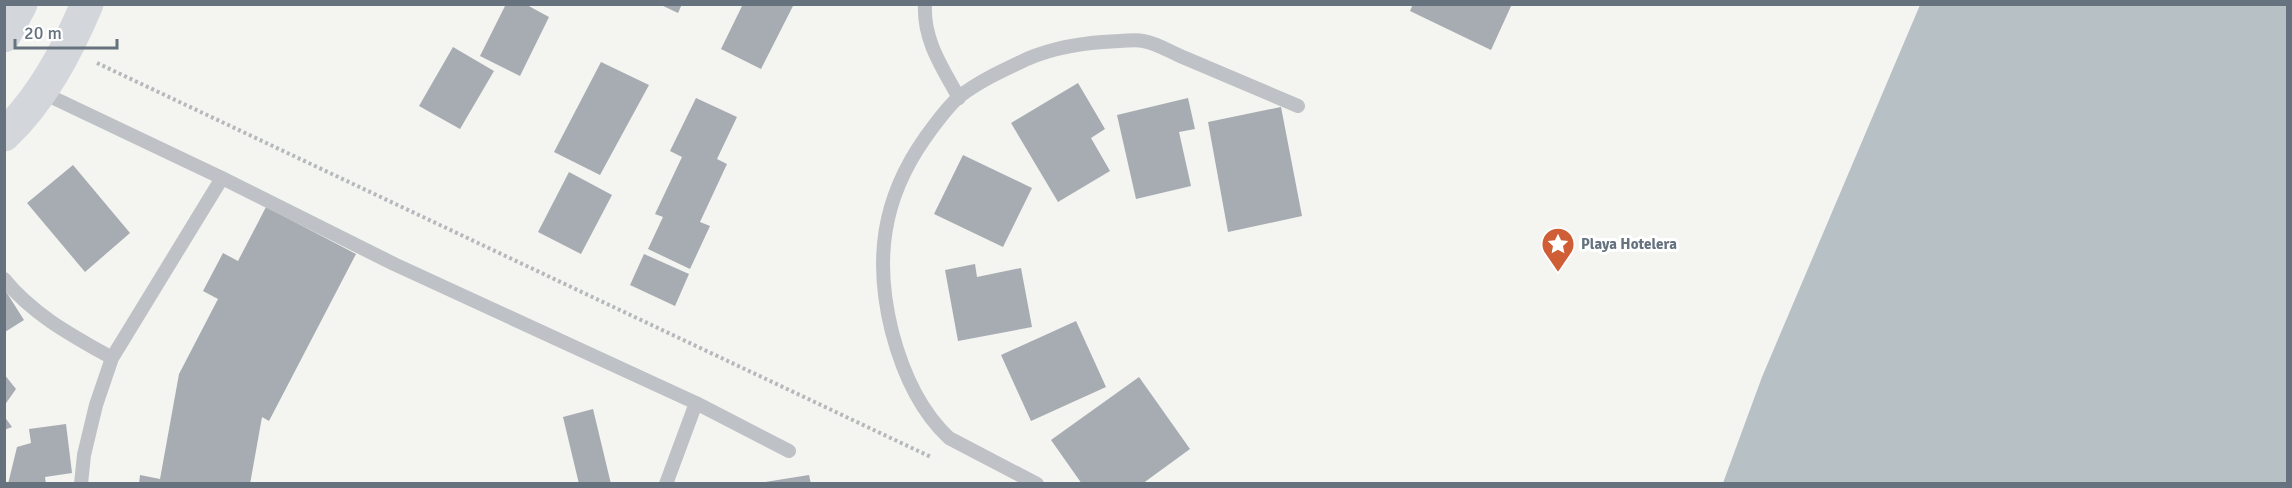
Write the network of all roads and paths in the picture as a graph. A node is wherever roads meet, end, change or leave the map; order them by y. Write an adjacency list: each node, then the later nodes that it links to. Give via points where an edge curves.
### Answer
1 (21, 4): 4 (street)
2 (87, 4): 5 (street)
3 (925, 4): 7 (lane, via 929,42)
4 (4, 36)
5 (66, 49): 6 (street); 15 (path)
6 (41, 92): 9 (street); 10 (lane)
7 (959, 98): 8 (lane, via 984,79 1044,52 1098,42 1143,40); 18 (lane, via 934,126 894,192 884,234 886,309 897,354 938,428 949,438)
8 (1298, 106)
9 (4, 135)
10 (222, 178): 12 (lane); 13 (lane, via 394,264)
11 (4, 279): 12 (lane, via 65,332)
12 (112, 358): 16 (lane, via 96,405)
13 (696, 403): 14 (lane); 17 (lane)
14 (789, 451)
15 (933, 458)
16 (81, 483)
17 (666, 483)
18 (1037, 483)

